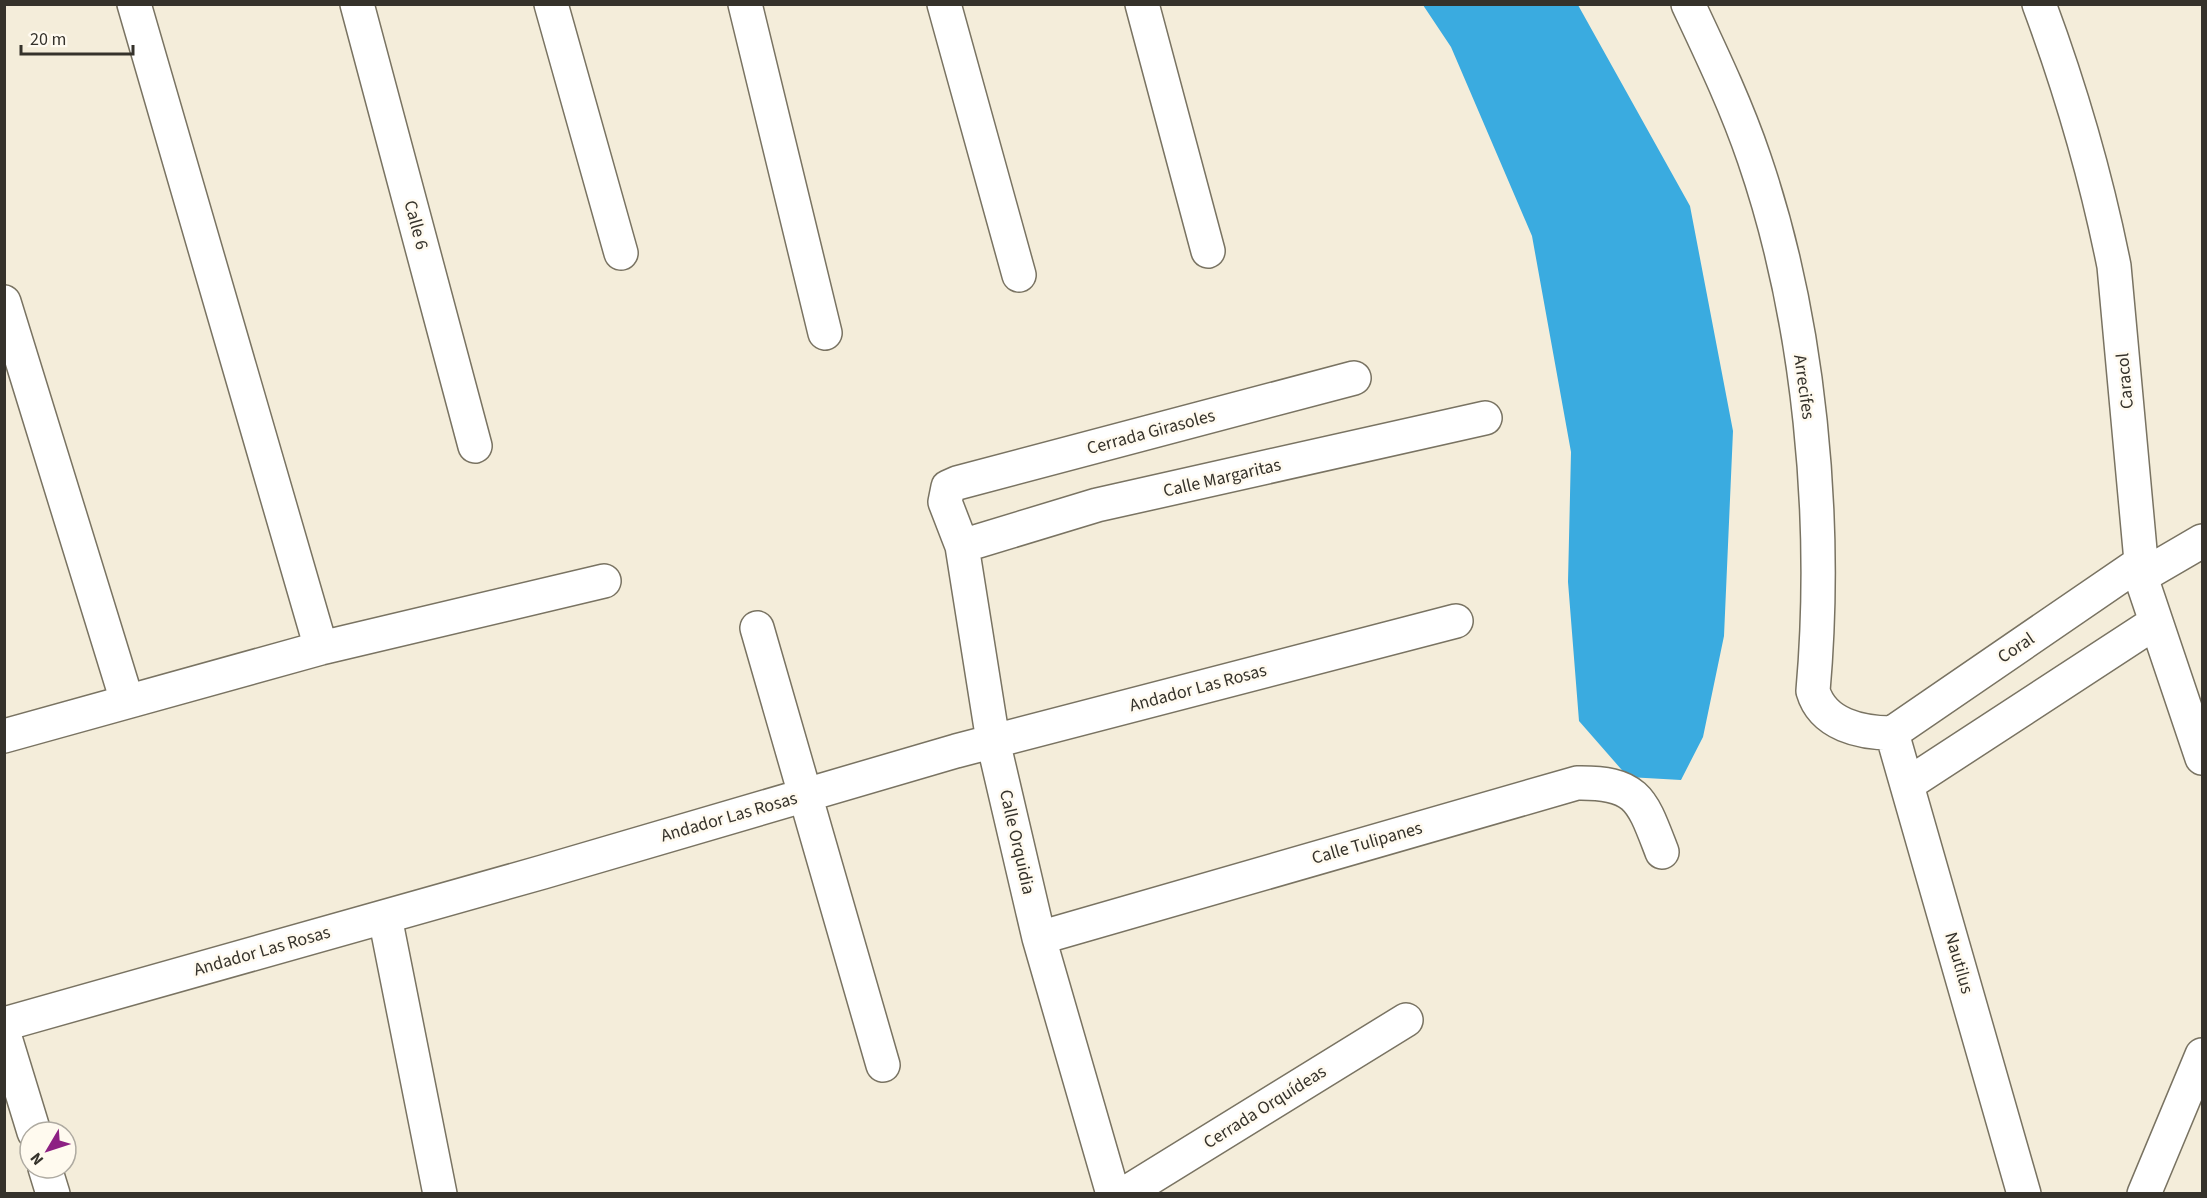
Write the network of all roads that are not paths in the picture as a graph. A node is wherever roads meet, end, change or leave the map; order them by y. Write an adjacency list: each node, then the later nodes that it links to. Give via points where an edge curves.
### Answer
1 (134, 4): 25 (street)
2 (357, 4): 16 (street, Calle 6)
3 (551, 4): 10 (street)
4 (745, 4): 13 (street)
5 (944, 4): 11 (street)
6 (1142, 4): 9 (street)
7 (1688, 4): 27 (street, Arrecifes, via 1755,160 1793,315 1815,482 1819,573 1813,691 1821,708 1839,722 1877,733)
8 (2039, 4): 20 (street, Caracol, via 2077,114 2114,266)
9 (1208, 250)
10 (621, 253)
11 (1019, 275)
12 (4, 302): 26 (street)
13 (825, 333)
14 (1354, 378): 17 (street, Cerrada Girasoles)
15 (1485, 418): 19 (street, Calle Margaritas, via 1097,505)
16 (475, 446)
17 (948, 487): 19 (street, Calle Orquidia, via 945,502)
18 (2202, 541): 20 (street, Coral)
19 (962, 546): 29 (street, Calle Orquidia)
20 (2141, 569): 23 (street, Caracol); 27 (street, Coral)
21 (604, 580): 25 (street)
22 (1456, 621): 29 (street, Andador Las Rosas)
23 (2156, 622): 30 (street, Caracol); 31 (street)
24 (757, 628): 32 (street)
25 (321, 648): 26 (street)
26 (127, 701): 28 (street)
27 (1892, 733): 31 (street, Nautilus)
28 (4, 736)
29 (993, 741): 32 (street, Andador Las Rosas); 35 (street, Calle Orquidia)
30 (2202, 758)
31 (1908, 784): 45 (street, Nautilus)
32 (804, 795): 34 (street, Andador Las Rosas); 40 (street)
33 (1662, 852): 35 (street, Calle Tulipanes, via 1638,800 1622,788 1577,783)
34 (385, 916): 37 (street, Andador Las Rosas); 42 (street)
35 (1040, 938): 43 (street, Calle Orquidia)
36 (1406, 1020): 44 (street, Cerrada Orquídeas)
37 (4, 1024)
38 (4, 1035): 41 (street)
39 (2202, 1055): 46 (street)
40 (883, 1065)
41 (30, 1120)
42 (440, 1194)
43 (1113, 1194)
44 (1124, 1194)
45 (2024, 1194)
46 (2144, 1194)

